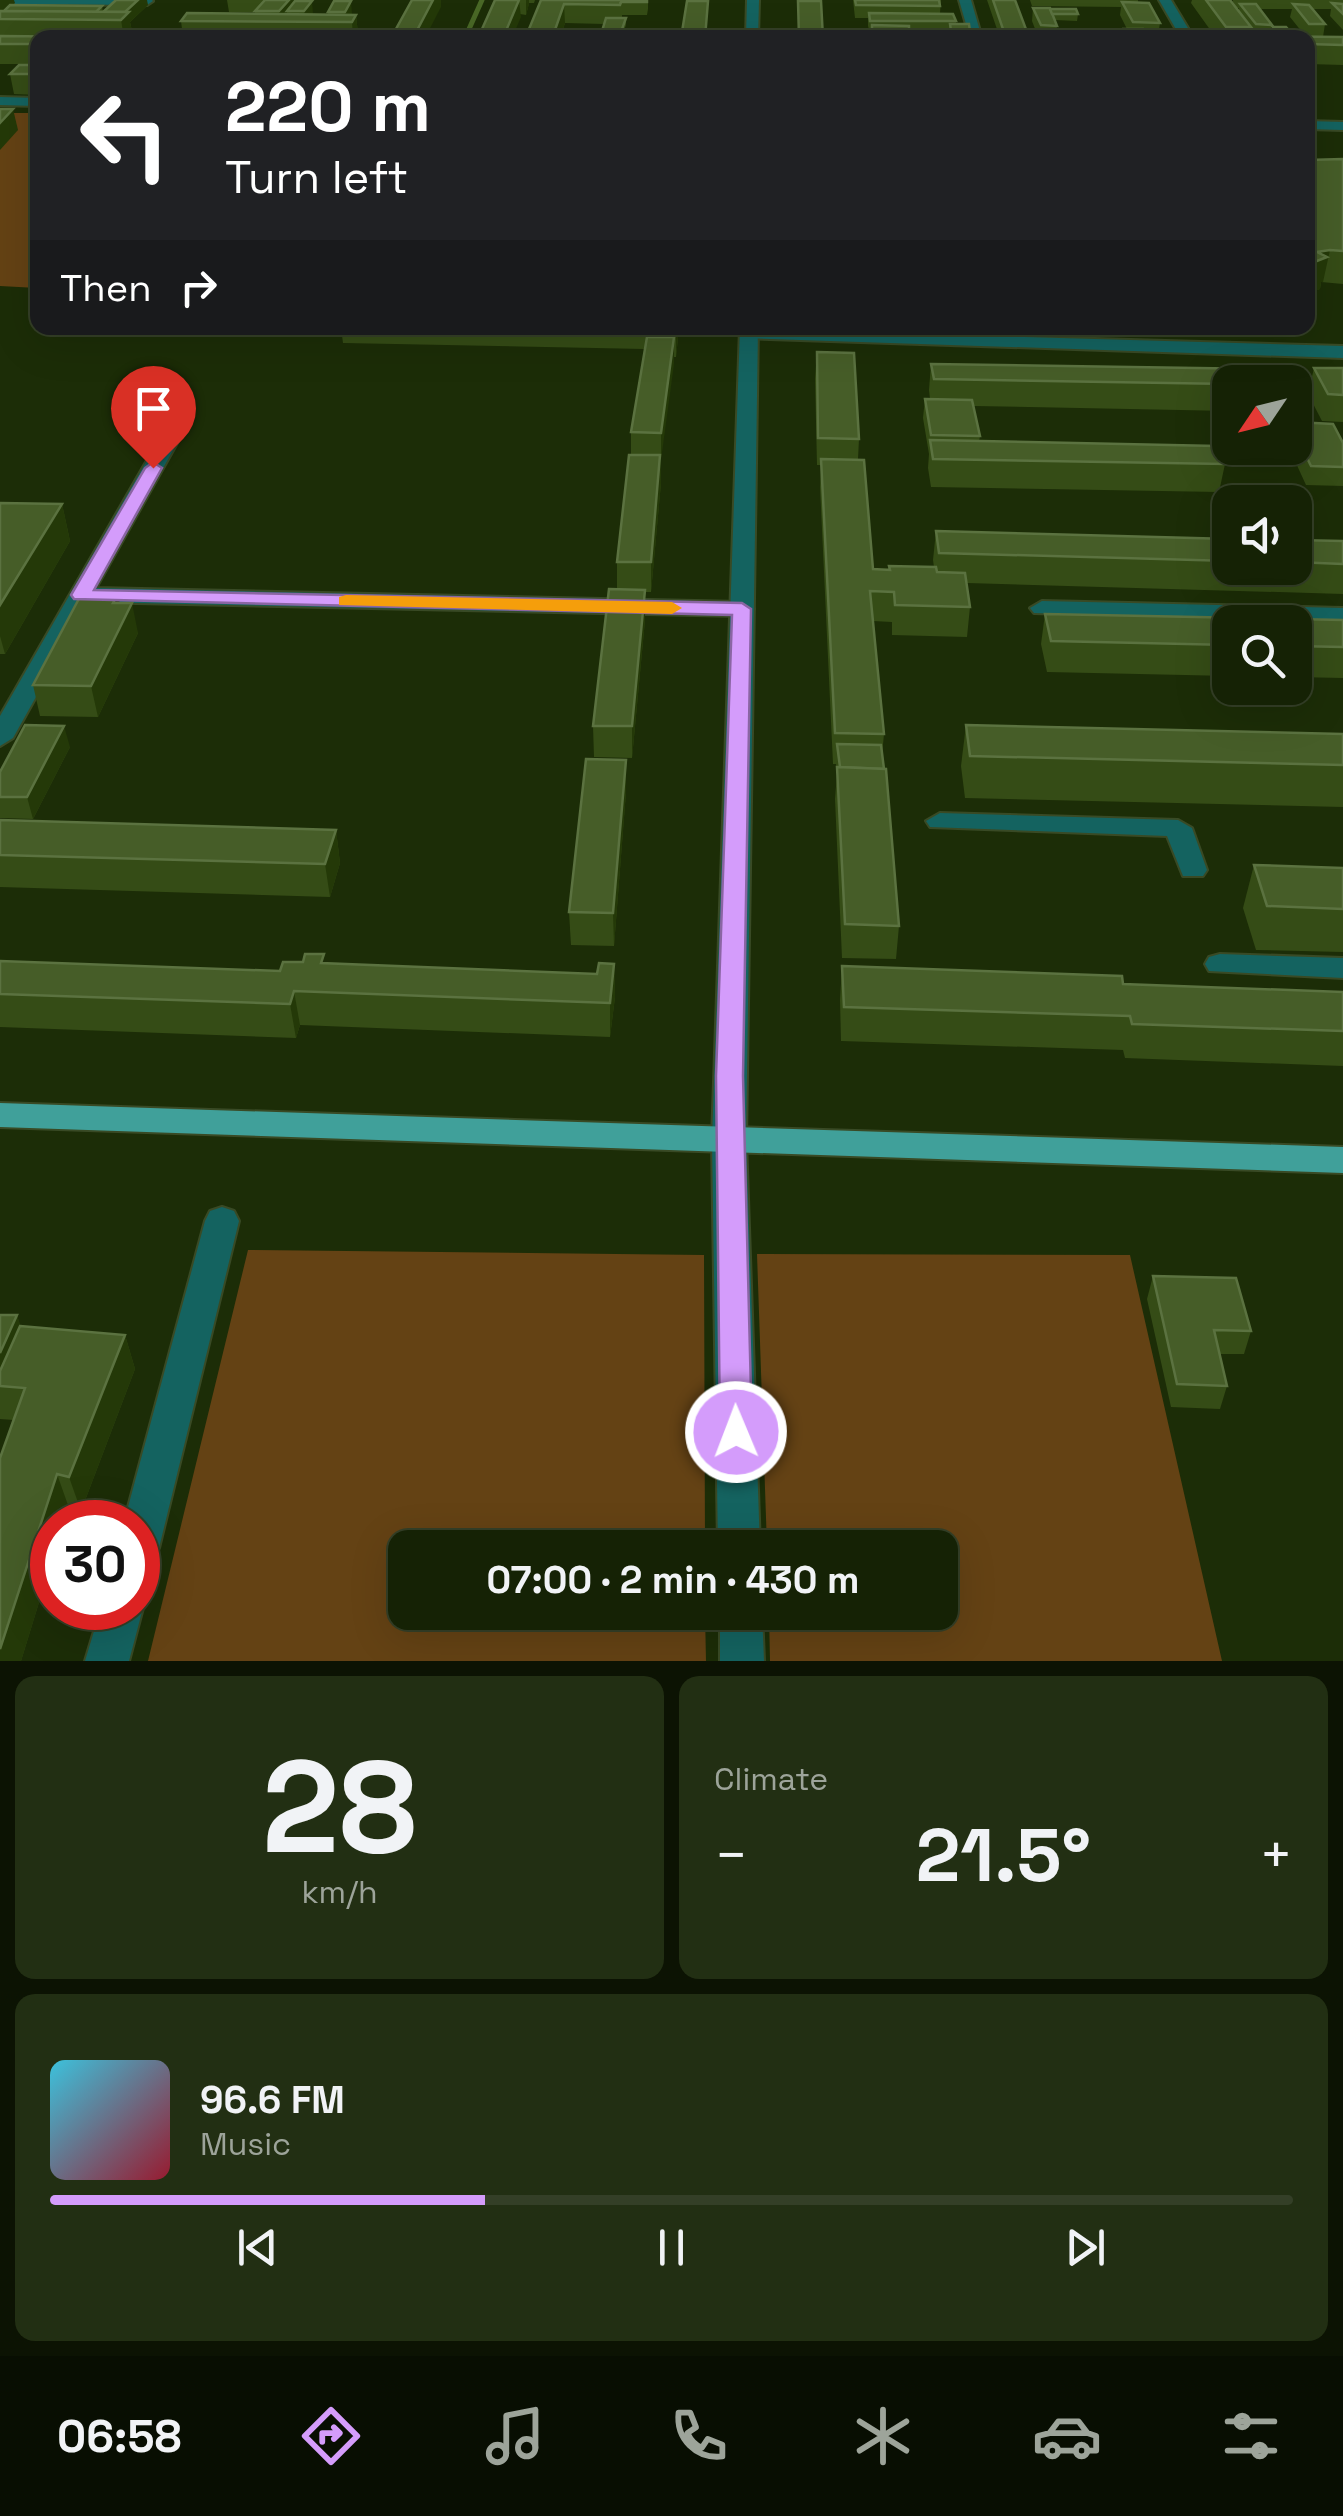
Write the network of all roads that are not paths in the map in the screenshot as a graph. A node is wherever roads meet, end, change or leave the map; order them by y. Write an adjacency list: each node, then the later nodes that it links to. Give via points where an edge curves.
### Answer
1 (7, 0): 5 (street)
2 (753, 0): 6 (street)
3 (964, 0): 7 (street)
4 (1165, 0): 8 (street)
5 (147, 1)
6 (752, 30)
7 (973, 30)
8 (1183, 30)
9 (0, 102): 10 (street)
10 (30, 102)
11 (1315, 126): 12 (street)
12 (1343, 126)
13 (749, 335): 19 (street)
14 (862, 335): 15 (street)
15 (1343, 352)
16 (171, 436): 17 (street)
17 (81, 595): 19 (street); 21 (street)
18 (1042, 608): 20 (street)
19 (742, 609): 27 (street)
20 (1343, 615)
21 (0, 738)
22 (940, 821): 23 (street, via 1178,828)
23 (1193, 870)
24 (1220, 964): 25 (street)
25 (1343, 968)
26 (0, 1115): 27 (highway)
27 (729, 1140): 28 (highway); 31 (street)
28 (1343, 1160)
29 (222, 1221): 30 (street)
30 (150, 1500)
31 (739, 1530)
32 (116, 1630): 34 (street)
33 (741, 1630): 35 (street)
34 (107, 1661)
35 (742, 1661)

